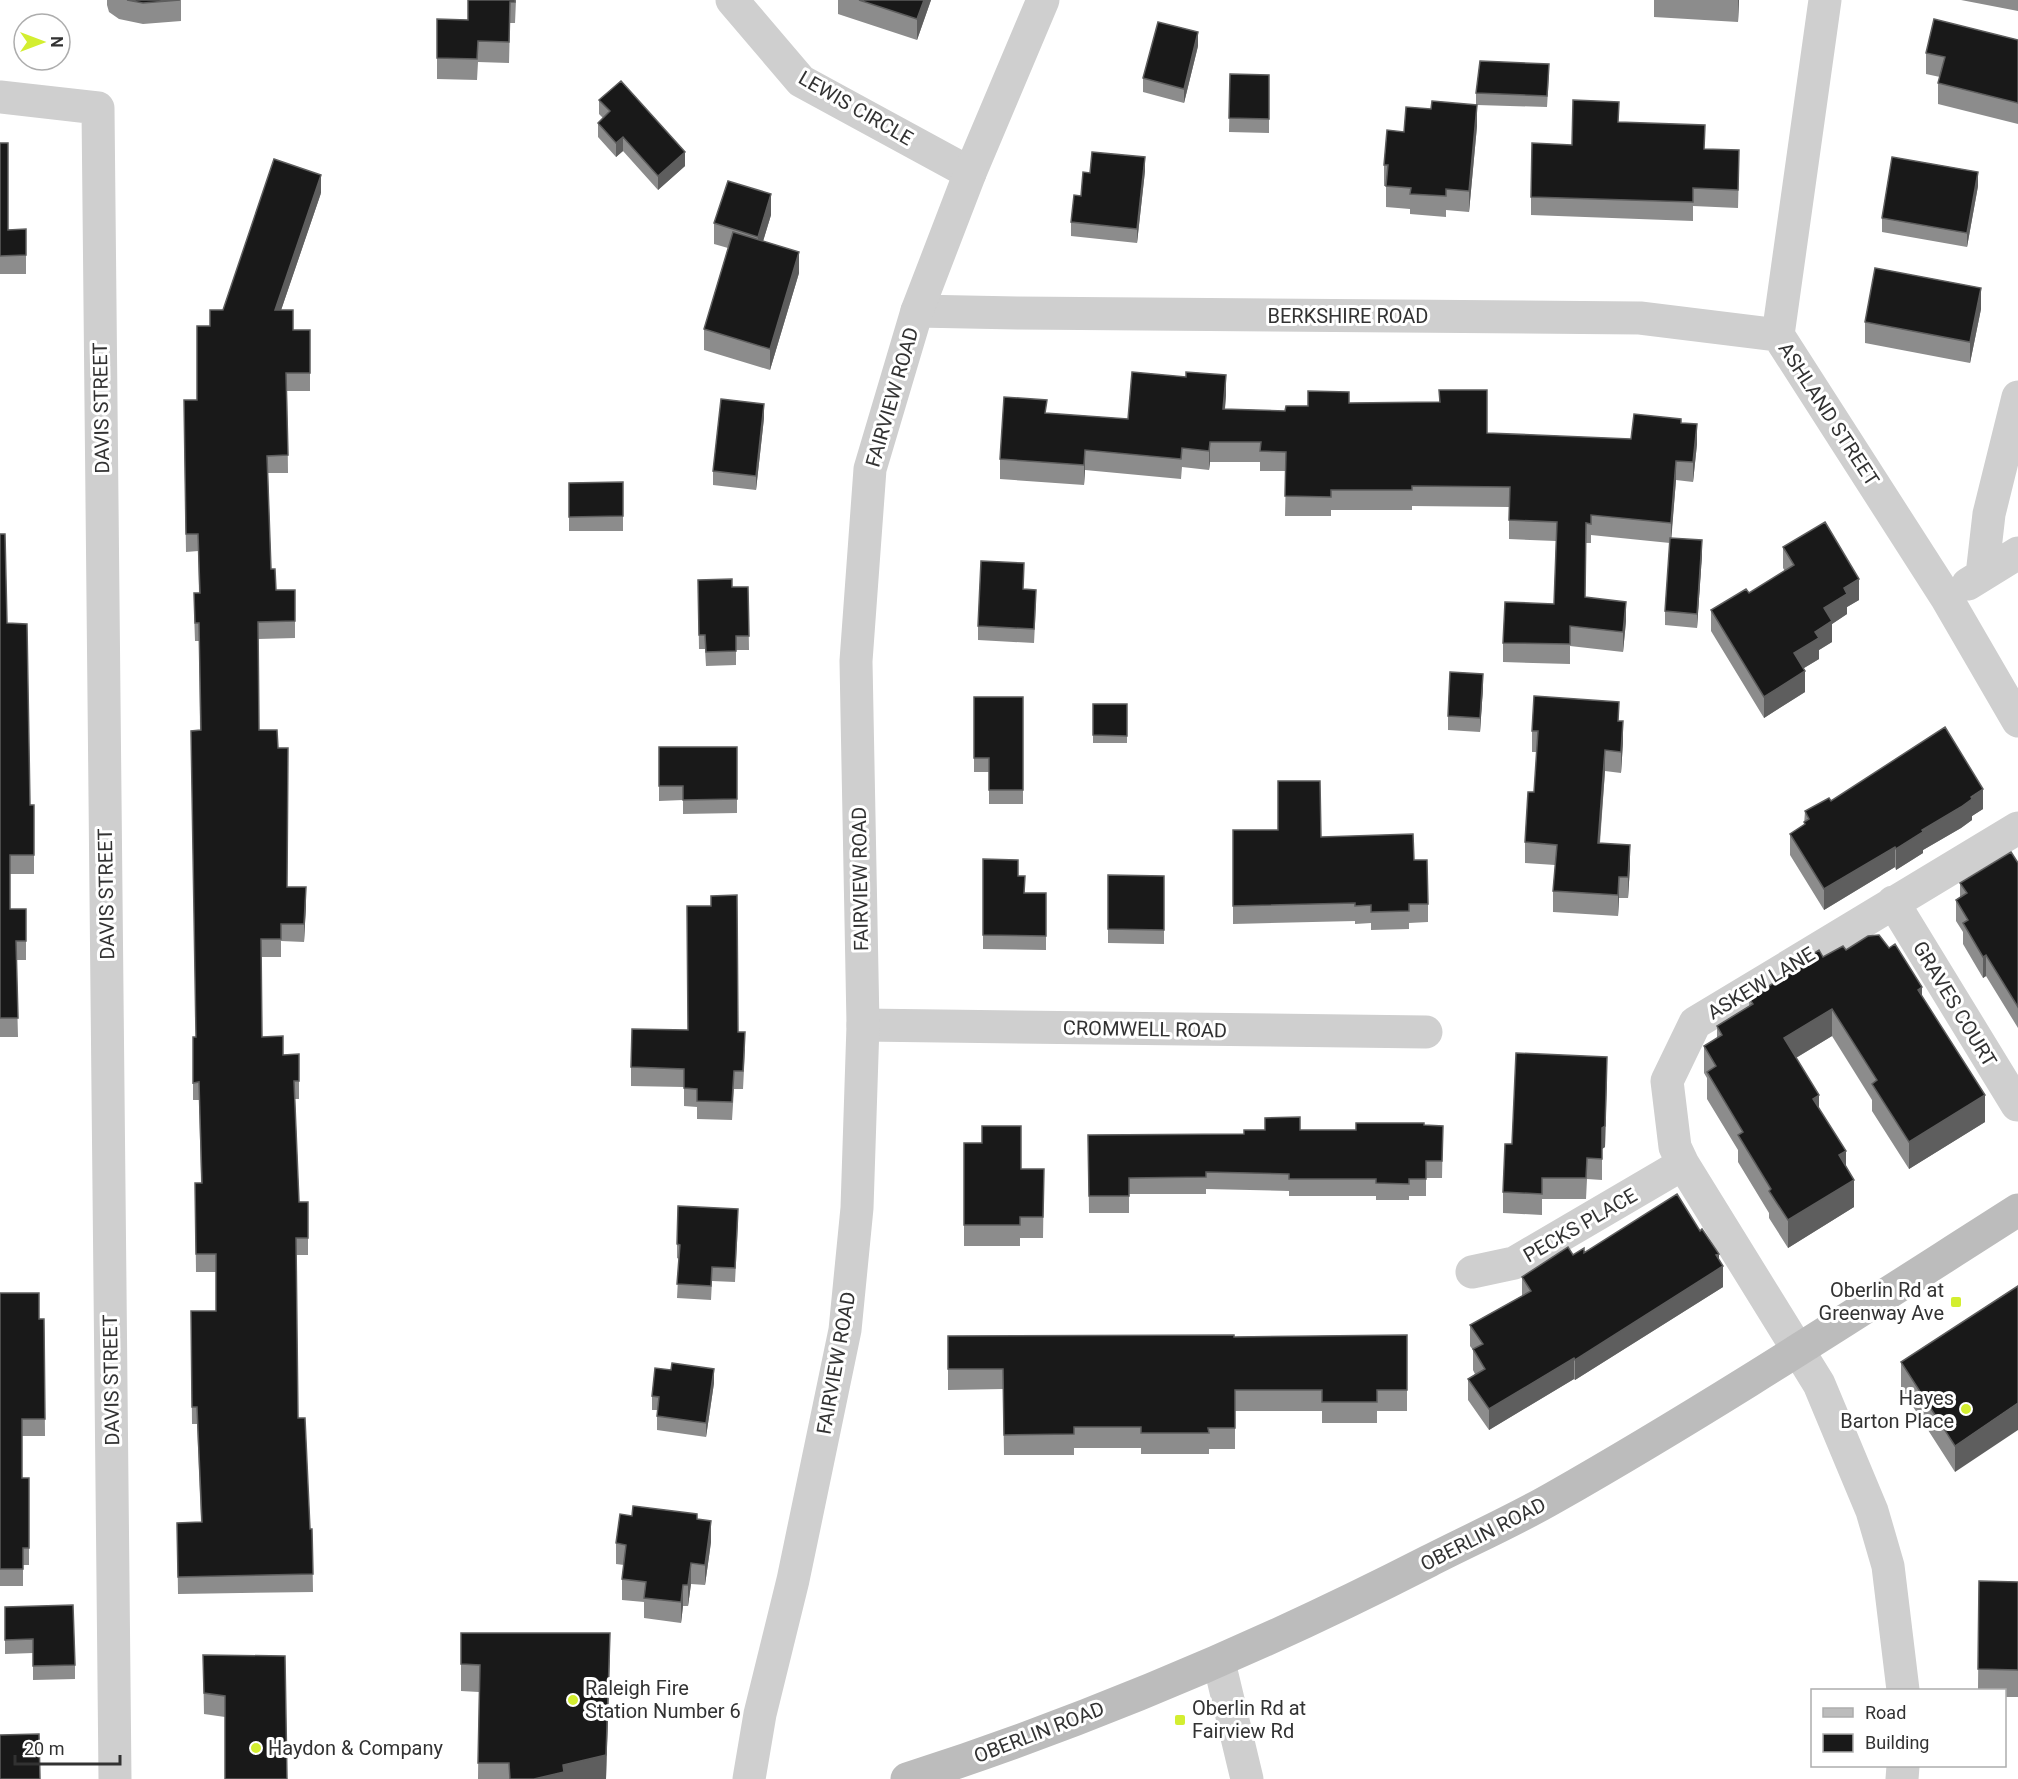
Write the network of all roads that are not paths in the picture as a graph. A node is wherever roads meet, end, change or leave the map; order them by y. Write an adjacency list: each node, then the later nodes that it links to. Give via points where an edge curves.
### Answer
1 (732, 0): 5 (street, LEWIS CIRCLE, via 801,81)
2 (1043, 0): 5 (street, FAIRVIEW ROAD)
3 (1825, 0): 7 (street, ASHLAND STREET)
4 (0, 98): 24 (street, DAVIS STREET, via 98,108)
5 (970, 173): 6 (street, FAIRVIEW ROAD)
6 (918, 310): 7 (street, BERKSHIRE ROAD, via 1640,318); 15 (street, FAIRVIEW ROAD, via 870,469 856,661)
7 (1778, 334): 11 (street, ASHLAND STREET)
8 (2018, 397): 10 (street, via 1989,514)
9 (2018, 553): 10 (street)
10 (1982, 575): 11 (street)
11 (1946, 597): 12 (street, ASHLAND STREET)
12 (2018, 721)
13 (2018, 828): 14 (street, ASKEW LANE)
14 (1893, 902): 17 (street, GRAVES COURT); 18 (street, ASKEW LANE, via 1695,1023 1667,1081 1675,1147)
15 (862, 1025): 16 (street, CROMWELL ROAD); 25 (street, FAIRVIEW ROAD, via 857,1208 845,1330)
16 (1426, 1032)
17 (2017, 1105)
18 (1683, 1164): 20 (street, PECKS PLACE, via 1514,1263); 21 (street, ASKEW LANE)
19 (2018, 1210): 21 (main road, OBERLIN ROAD)
20 (1472, 1272)
21 (1799, 1348): 22 (main road, OBERLIN ROAD, via 1550,1500 1353,1600); 23 (street, ASKEW LANE, via 1819,1384 1872,1511 1888,1566)
22 (1219, 1662): 26 (main road, OBERLIN ROAD, via 992,1752); 27 (street)
23 (1903, 1689)
24 (115, 1779)
25 (749, 1779)
26 (908, 1779)
27 (1247, 1779)

